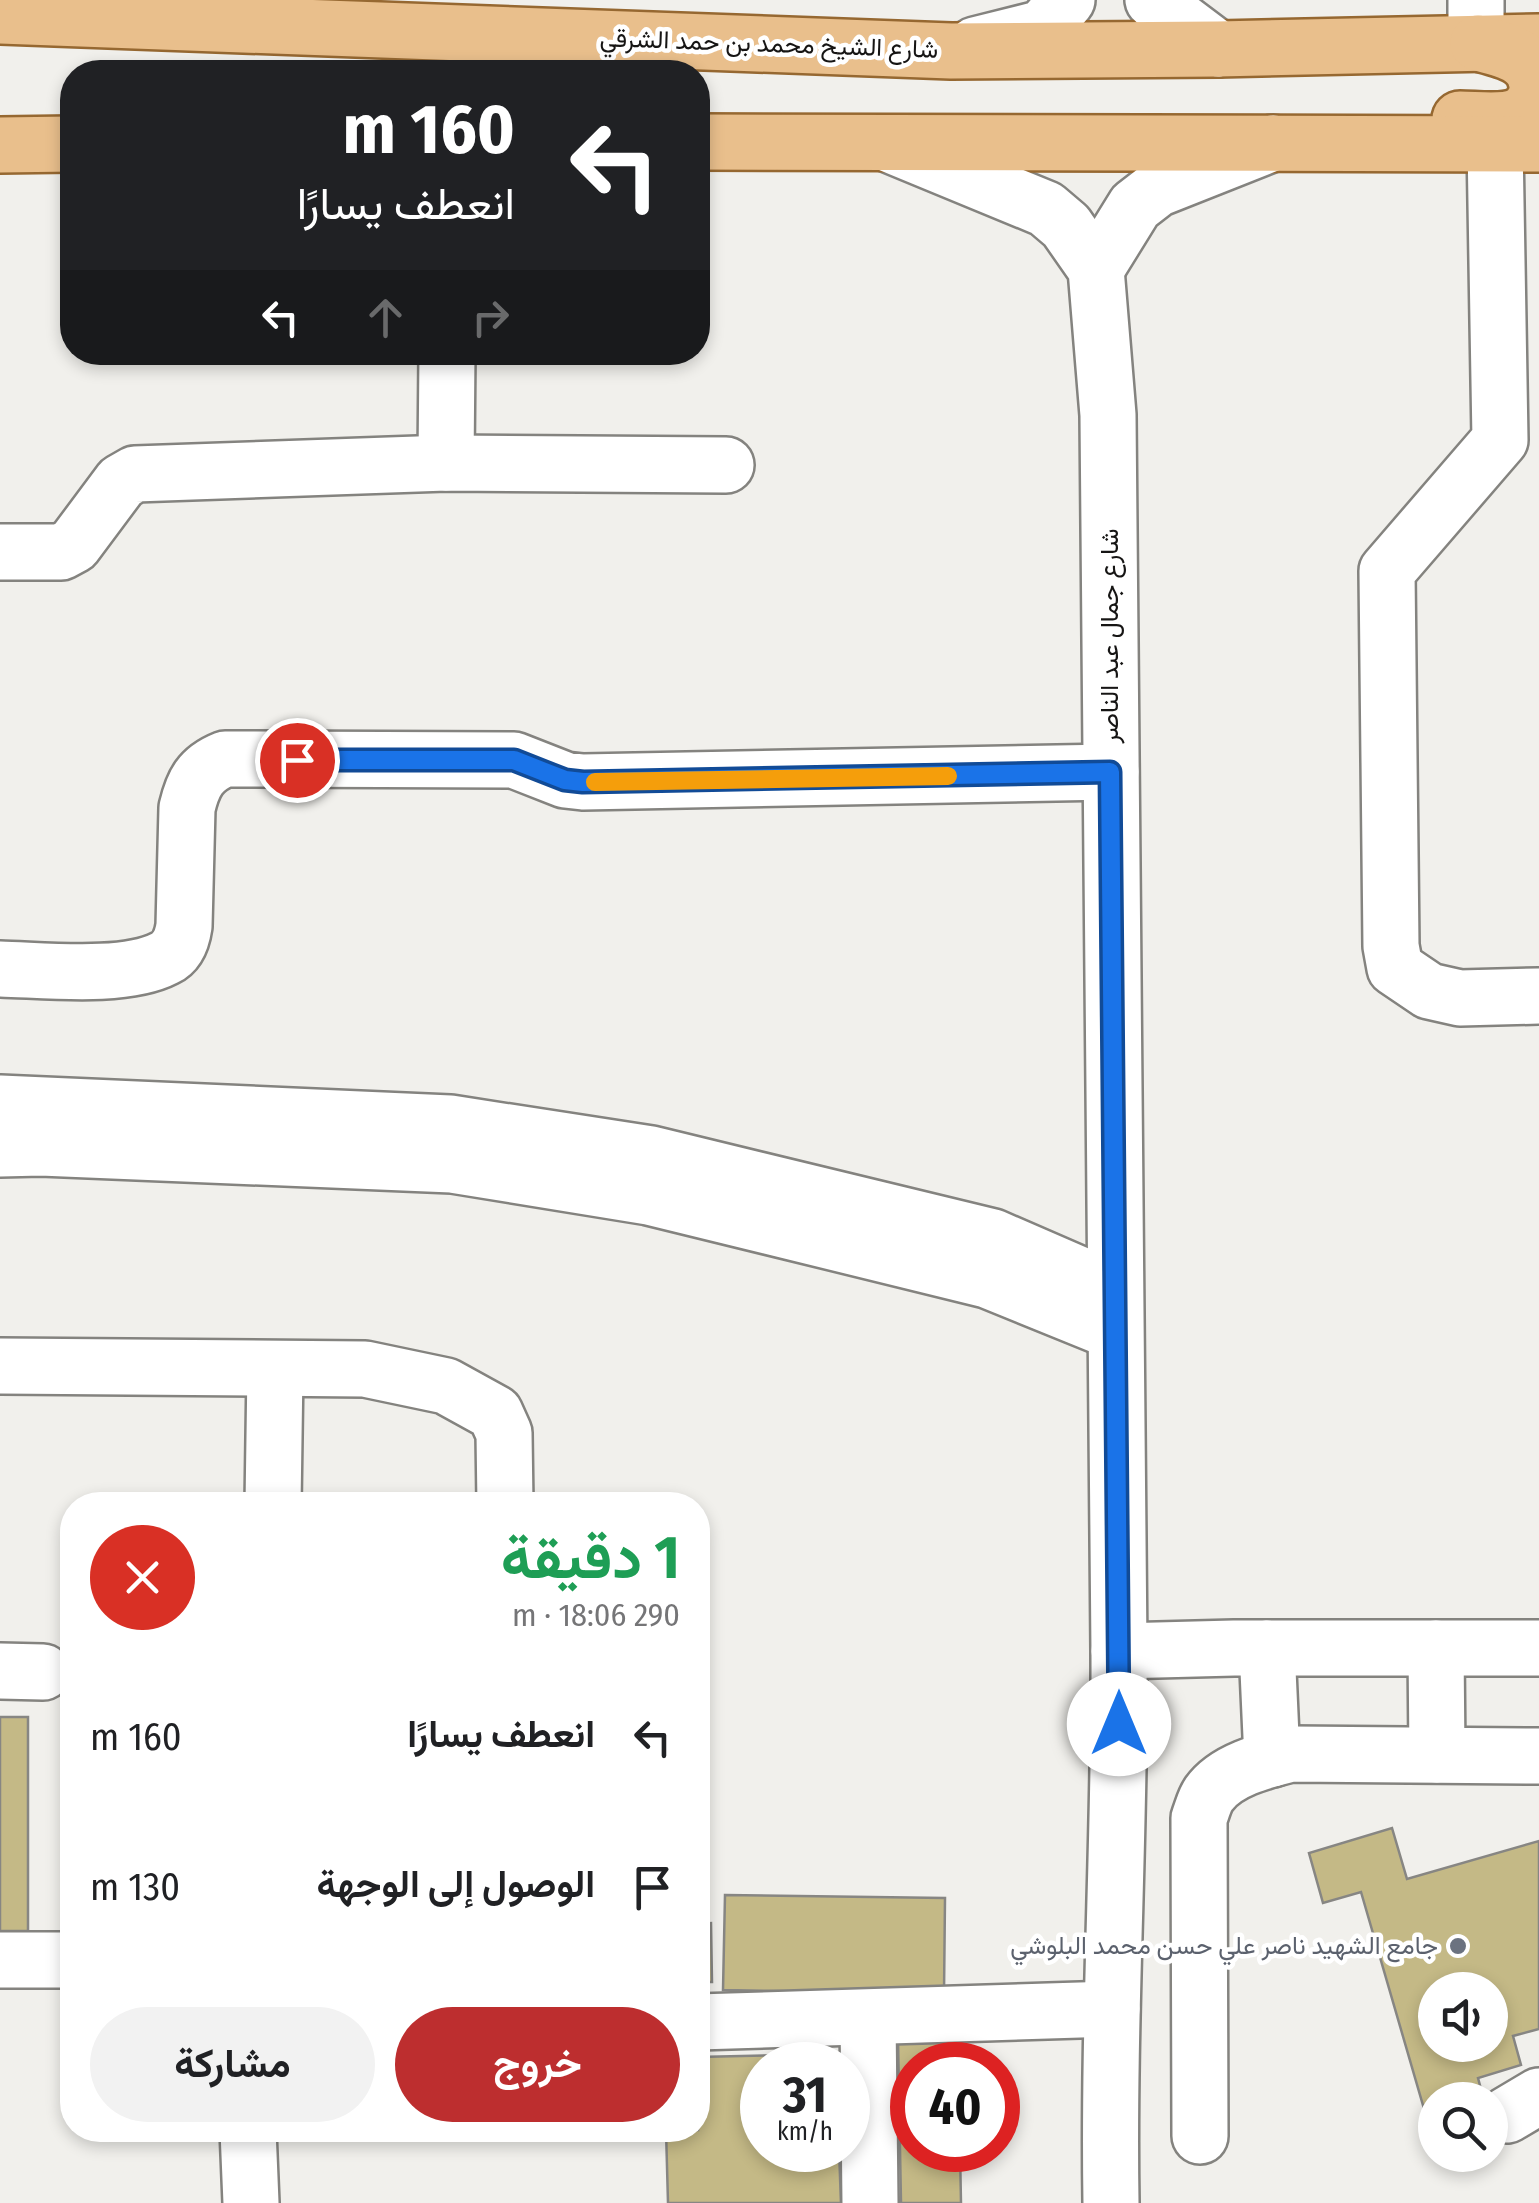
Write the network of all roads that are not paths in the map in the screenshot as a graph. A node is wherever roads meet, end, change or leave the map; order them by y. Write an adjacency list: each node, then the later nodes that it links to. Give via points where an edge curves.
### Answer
1 (1067, 0): 8 (street, via 1043,28)
2 (1153, 0): 7 (street)
3 (235, 12): 4 (main road, شارع الشيخ محمد بن حمد الشرقي); 8 (main road, شارع الشيخ محمد بن حمد الشرقي)
4 (0, 16)
5 (1476, 21): 6 (main road, شارع الشيخ محمد بن حمد الشرقي); 7 (main road, شارع الشيخ محمد بن حمد الشرقي); 11 (main road, via 1534,66 1535,100 1507,118 1426,122)
6 (1539, 42)
7 (1218, 49): 8 (main road, شارع الشيخ محمد بن حمد الشرقي)
8 (952, 50)
9 (710, 142): 10 (main road)
10 (883, 142): 14 (main road); 16 (street, شارع جمال عبد الناصر, via 1046,208)
11 (1382, 142): 14 (main road); 15 (main road)
12 (0, 144): 13 (main road)
13 (60, 144)
14 (1273, 144): 16 (street, via 1156,189 1135,206)
15 (1517, 144): 18 (street)
16 (1096, 270): 22 (street, شارع جمال عبد الناصر, via 1108,414)
17 (447, 365): 19 (street)
18 (1520, 440): 24 (street, via 1387,570 1390,946 1395,968 1429,991 1460,998)
19 (446, 464): 20 (street); 21 (street, via 135,474 121,482 74,545 61,552)
20 (726, 465)
21 (0, 552)
22 (1110, 772): 23 (street, via 583,782 514,760 225,759 198,775 191,790 184,926 167,958 112,971); 27 (street, شارع جمال عبد الناصر)
23 (0, 969)
24 (1539, 996)
25 (0, 1103): 27 (street, via 450,1123 651,1154 993,1237)
26 (0, 1148): 27 (street, via 452,1166 649,1197)
27 (1115, 1311): 35 (street, شارع جمال عبد الناصر)
28 (0, 1366): 29 (street)
29 (274, 1369): 30 (street); 31 (street, via 366,1369 446,1386 474,1399 496,1412 504,1433)
30 (274, 1492)
31 (505, 1492)
32 (1267, 1648): 33 (street); 35 (street); 38 (street)
33 (1436, 1648): 34 (street); 36 (street)
34 (1539, 1648)
35 (1119, 1651): 43 (street, شارع جمال عبد الناصر)
36 (1437, 1755): 37 (street); 38 (street)
37 (1539, 1756)
38 (1272, 1759): 44 (street, via 1226,1778 1208,1795 1199,1818)
39 (0, 1960): 40 (street)
40 (60, 1960)
41 (868, 2018): 42 (street); 43 (street); 48 (street)
42 (710, 2022)
43 (1112, 2033): 44 (street); 49 (street, شارع جمال عبد الناصر)
44 (1199, 2055): 45 (street)
45 (1200, 2136)
46 (248, 2142): 47 (street)
47 (251, 2203)
48 (870, 2203)
49 (1112, 2203)

